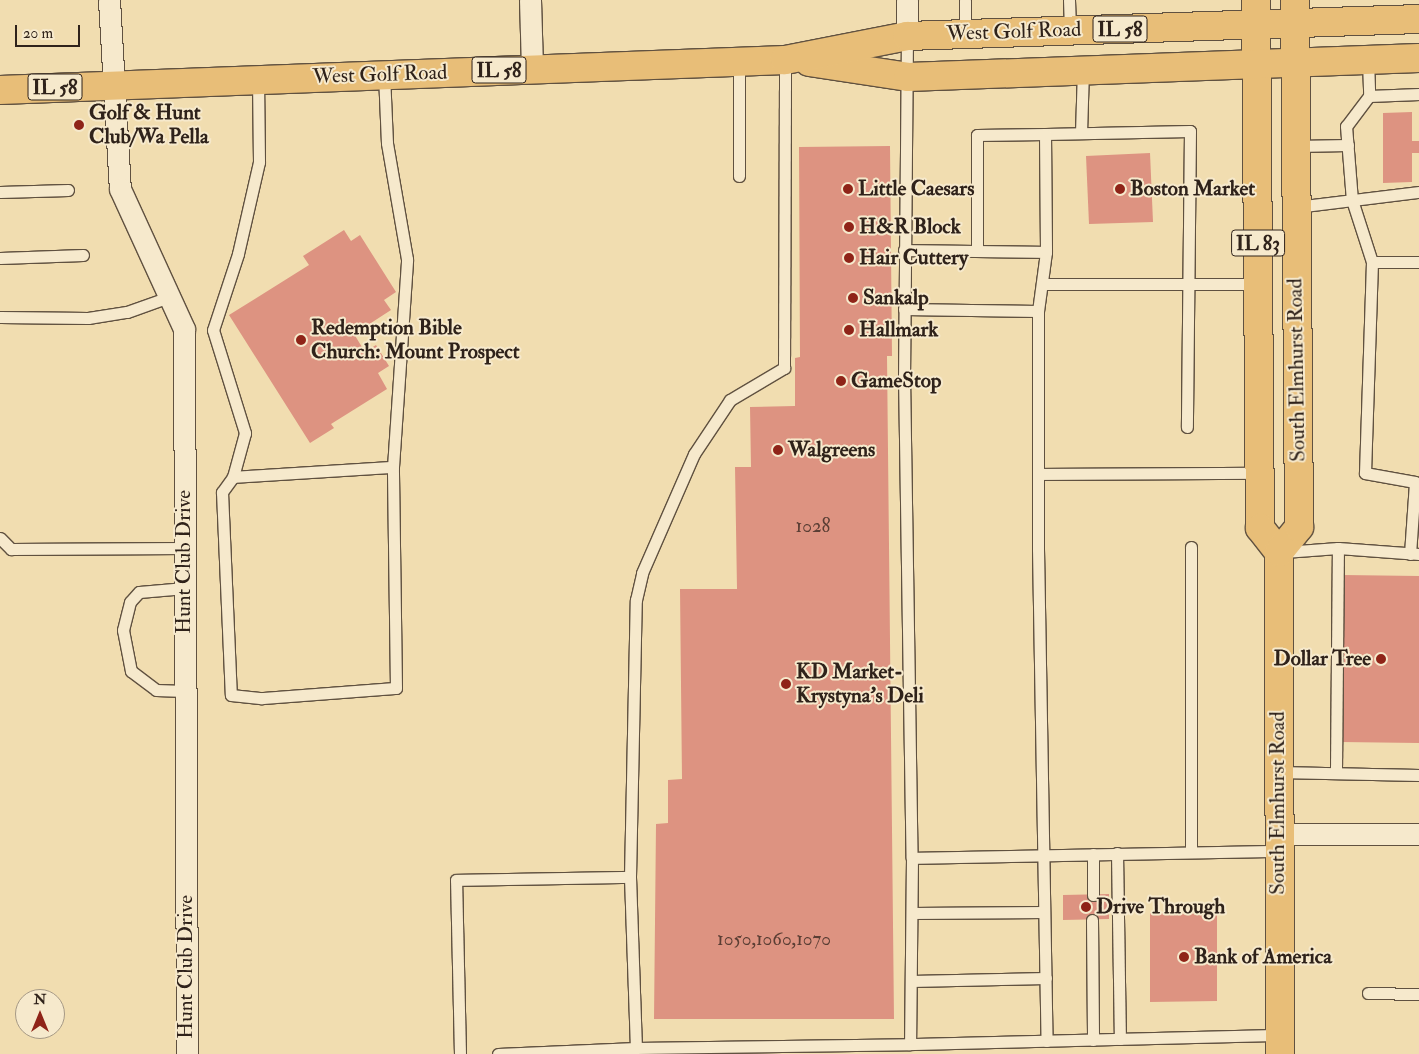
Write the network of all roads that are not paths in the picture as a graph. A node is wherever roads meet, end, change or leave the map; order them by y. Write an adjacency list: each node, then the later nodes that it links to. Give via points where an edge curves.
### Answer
1 (109, 0): 23 (street, Hunt Club Drive)
2 (530, 0): 18 (street)
3 (906, 0): 11 (street)
4 (965, 0): 10 (lane)
5 (1069, 0): 9 (lane)
6 (1296, 12): 7 (main road, West Golf Road / IL 58); 8 (main road, West Golf Road / IL 58); 16 (main road, South Elmhurst Road / IL 83)
7 (1256, 13): 9 (main road, West Golf Road / IL 58); 17 (main road, South Elmhurst Road / IL 83)
8 (1419, 19)
9 (1070, 30): 10 (main road, West Golf Road / IL 58)
10 (965, 34): 11 (main road, West Golf Road / IL 58)
11 (907, 36): 13 (main road, West Golf Road / IL 58); 21 (lane)
12 (1419, 58): 14 (main road, West Golf Road / IL 58)
13 (788, 60): 15 (main road, West Golf Road / IL 58); 21 (main road, West Golf Road / IL 58); 74 (lane, via 784,368 730,400 694,454 642,574 636,600)
14 (1368, 60): 16 (main road, West Golf Road / IL 58); 26 (lane)
15 (739, 62): 18 (main road, West Golf Road / IL 58); 31 (lane)
16 (1296, 63): 17 (main road, West Golf Road / IL 58); 30 (main road, South Elmhurst Road / IL 83)
17 (1257, 64): 19 (main road, West Golf Road / IL 58); 46 (main road, South Elmhurst Road / IL 83)
18 (532, 69): 20 (main road, West Golf Road / IL 58)
19 (1083, 71): 21 (main road, West Golf Road / IL 58); 27 (lane)
20 (384, 75): 22 (main road, West Golf Road / IL 58); 52 (lane, via 387,143 407,259)
21 (908, 77): 37 (lane)
22 (258, 79): 23 (main road, West Golf Road / IL 58); 55 (lane, via 259,162 238,254 213,330 246,433)
23 (111, 85): 24 (main road, West Golf Road / IL 58); 47 (street, Hunt Club Drive, via 120,189)
24 (0, 90)
25 (1419, 94): 26 (lane)
26 (1369, 96): 29 (lane, via 1346,126)
27 (1081, 133): 28 (lane); 45 (lane, via 1190,131)
28 (1045, 134): 38 (lane, via 977,135); 39 (lane)
29 (1348, 145): 30 (lane); 35 (lane)
30 (1296, 146): 36 (main road, South Elmhurst Road / IL 83)
31 (739, 176)
32 (68, 190): 33 (lane)
33 (0, 192)
34 (1419, 192): 35 (lane)
35 (1352, 200): 36 (lane); 42 (lane)
36 (1296, 207): 60 (main road, South Elmhurst Road / IL 83, via 1299,527)
37 (904, 250): 38 (lane); 48 (lane)
38 (978, 251): 39 (lane)
39 (1046, 252): 44 (lane)
40 (83, 256): 41 (lane)
41 (0, 258)
42 (1372, 262): 43 (lane); 61 (lane, via 1366,473 1415,482)
43 (1419, 262)
44 (1045, 284): 45 (lane); 49 (lane)
45 (1188, 284): 46 (lane); 51 (lane)
46 (1258, 284): 53 (main road, South Elmhurst Road / IL 83)
47 (169, 297): 50 (lane, via 127,312 88,318); 58 (street, Hunt Club Drive, via 184,329)
48 (904, 309): 49 (lane); 73 (lane, via 905,631)
49 (1038, 311): 54 (lane)
50 (0, 317)
51 (1187, 427)
52 (393, 468): 55 (lane); 55 (lane, via 396,688 262,698 231,695 222,492)
53 (1260, 473): 54 (lane); 60 (main road, South Elmhurst Road / IL 83, via 1260,528)
54 (1039, 474): 72 (lane)
55 (233, 477)
56 (0, 538): 58 (lane, via 11,549)
57 (1191, 547): 69 (lane)
58 (184, 548): 62 (street, Hunt Club Drive)
59 (1338, 548): 60 (lane); 61 (lane); 64 (lane)
60 (1279, 552): 65 (main road, South Elmhurst Road)
61 (1415, 554)
62 (184, 588): 63 (street, Hunt Club Drive); 63 (lane, via 139,592 130,602 123,630 131,671 156,690)
63 (185, 691): 89 (street, Hunt Club Drive)
64 (1336, 770): 65 (lane); 66 (lane)
65 (1278, 772): 68 (main road, South Elmhurst Road)
66 (1419, 775)
67 (1419, 834): 68 (street)
68 (1278, 842): 69 (lane); 87 (main road, South Elmhurst Road)
69 (1191, 852): 70 (lane)
70 (1117, 853): 71 (lane); 83 (lane)
71 (1093, 854): 72 (lane); 75 (lane)
72 (1043, 856): 73 (lane); 76 (lane)
73 (912, 858): 77 (lane)
74 (630, 877): 88 (lane); 90 (lane, via 456,880)
75 (1093, 895)
76 (1044, 912): 77 (lane); 79 (lane)
77 (912, 914): 80 (lane)
78 (1092, 920): 84 (lane)
79 (1046, 978): 80 (lane); 85 (lane)
80 (911, 981): 86 (lane)
81 (1368, 993): 82 (lane)
82 (1419, 994)
83 (1120, 1039): 84 (lane); 87 (lane)
84 (1093, 1040): 85 (lane)
85 (1047, 1041): 86 (lane)
86 (910, 1044): 88 (lane)
87 (1280, 1045)
88 (636, 1048): 91 (lane)
89 (187, 1054)
90 (460, 1054)
91 (498, 1054)

